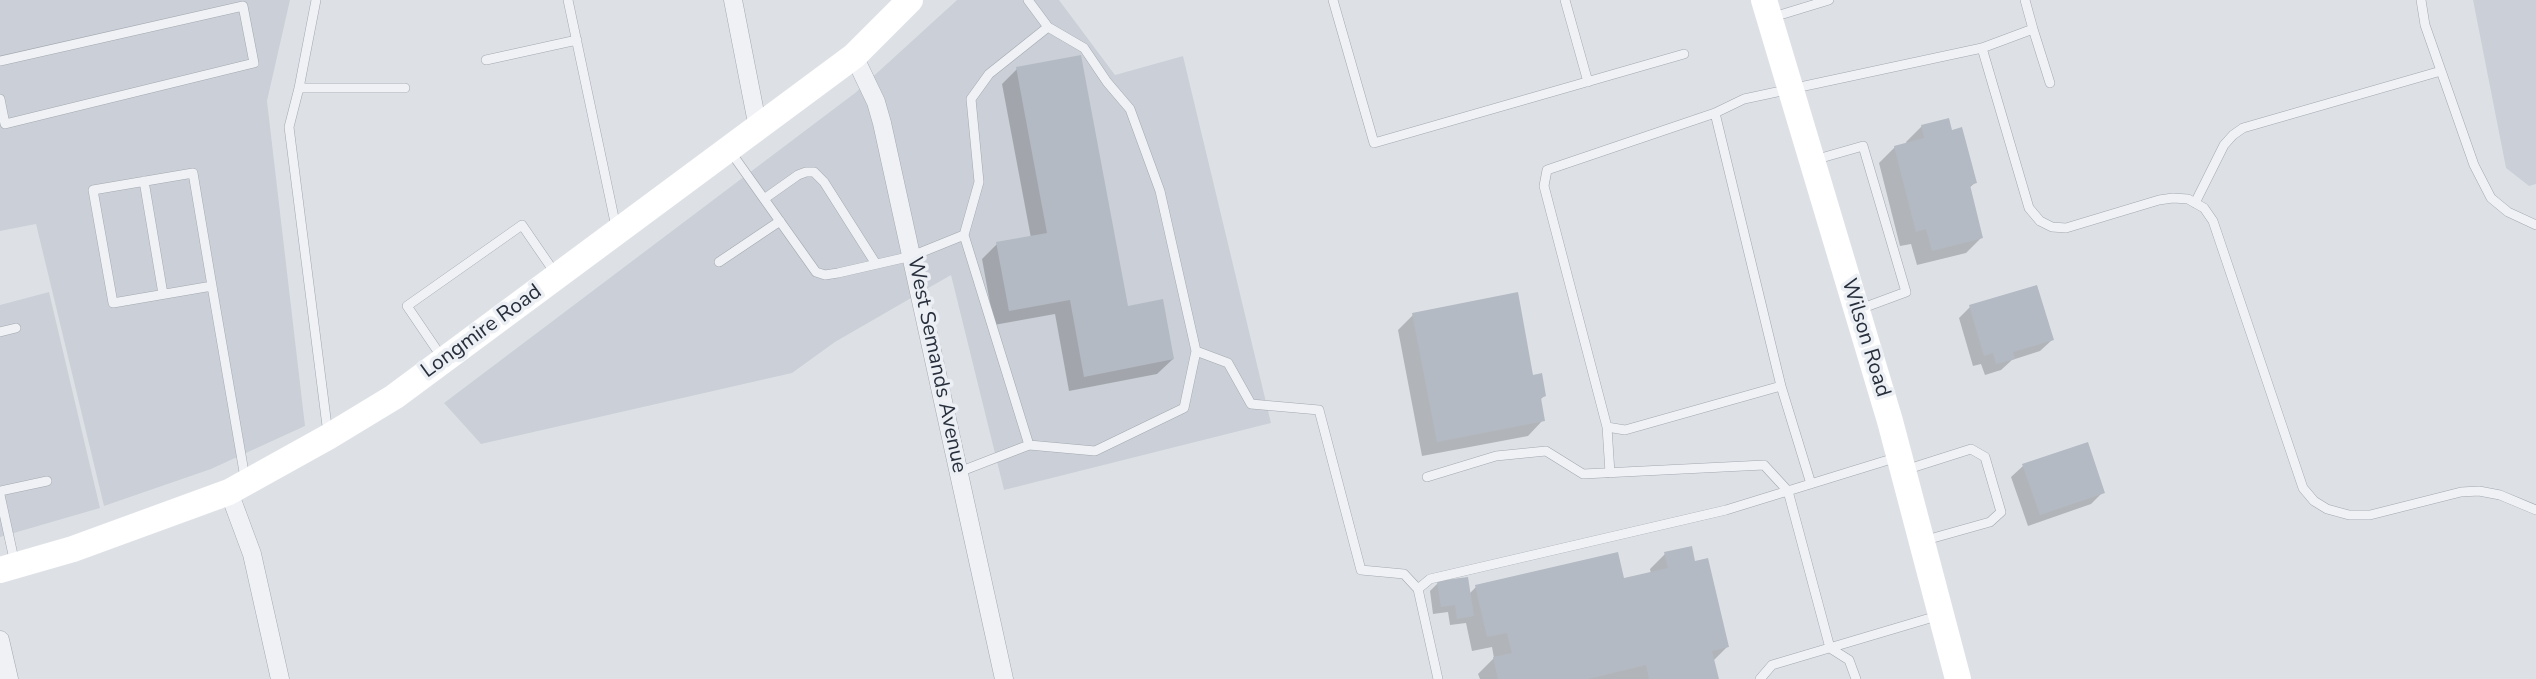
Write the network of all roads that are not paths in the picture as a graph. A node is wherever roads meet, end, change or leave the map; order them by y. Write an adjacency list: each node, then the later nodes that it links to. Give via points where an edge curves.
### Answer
1 (316, 0): 23 (lane)
2 (568, 0): 14 (lane)
3 (733, 0): 28 (street)
4 (909, 0): 17 (main road, Longmire Road)
5 (1028, 0): 12 (lane)
6 (1333, 0): 21 (lane, via 1374,143)
7 (1565, 0): 21 (lane)
8 (1829, 0): 11 (lane)
9 (2025, 0): 13 (lane)
10 (2421, 0): 20 (lane)
11 (1767, 9): 25 (main road, Wilson Road)
12 (1048, 27): 37 (lane, via 989,74 971,99 979,182); 47 (lane, via 1084,48 1129,109 1160,191)
13 (2033, 29): 15 (lane); 22 (lane)
14 (577, 40): 18 (lane); 36 (lane)
15 (1982, 48): 25 (lane); 33 (lane, via 2029,208 2039,221 2052,228 2066,228 2159,200)
16 (1684, 54): 21 (lane)
17 (855, 56): 28 (main road, Longmire Road); 38 (street, West Semands Avenue, via 876,102)
18 (486, 60)
19 (0, 61): 26 (lane, via 243,6 254,63 5,124)
20 (2441, 71): 33 (lane, via 2243,128 2224,145); 35 (lane, via 2474,165 2491,198)
21 (1588, 82)
22 (2050, 83)
23 (299, 88): 24 (lane); 51 (lane, via 289,127)
24 (405, 88)
25 (1790, 88): 27 (lane, via 1744,99); 30 (main road, Wilson Road)
26 (0, 99)
27 (1716, 113): 49 (lane); 50 (lane, via 1547,170 1544,187)
28 (758, 128): 29 (main road, Longmire Road)
29 (729, 150): 32 (lane); 36 (main road, Longmire Road)
30 (1812, 160): 44 (main road, Wilson Road); 44 (lane, via 1863,146 1906,292)
31 (144, 181): 42 (lane, via 193,173); 43 (lane); 43 (lane, via 93,190 113,303)
32 (764, 199): 34 (lane); 40 (lane, via 797,175 814,173)
33 (2195, 203): 62 (lane, via 2213,221 2303,488 2314,502 2349,515 2370,515 2479,491)
34 (780, 221): 39 (lane); 40 (lane, via 816,272 825,275)
35 (2536, 225)
36 (617, 233): 41 (main road, Longmire Road)
37 (964, 235): 38 (lane); 52 (lane)
38 (912, 256): 40 (lane); 54 (street, West Semands Avenue)
39 (719, 262)
40 (876, 264)
41 (558, 277): 48 (main road, Longmire Road); 48 (lane, via 522,225 407,306)
42 (212, 286): 43 (lane); 59 (lane)
43 (163, 294)
44 (1857, 310): 53 (main road, Wilson Road)
45 (16, 328): 46 (lane)
46 (0, 332)
47 (1196, 351): 52 (lane, via 1184,408 1095,452); 65 (lane, via 1228,363 1251,404 1319,410 1361,570 1404,574)
48 (444, 361): 51 (main road, Longmire Road)
49 (1781, 386): 50 (lane, via 1625,430); 58 (lane)
50 (1607, 427): 55 (lane)
51 (328, 437): 59 (main road, Longmire Road)
52 (1029, 445): 54 (lane)
53 (1901, 463): 58 (lane); 63 (main road, Wilson Road); 63 (lane, via 1971,449 1985,457 2001,512 1990,522)
54 (959, 472): 71 (street, West Semands Avenue)
55 (1610, 473): 56 (lane, via 1583,474 1546,451 1496,456); 60 (lane, via 1764,466)
56 (1427, 477)
57 (47, 481): 61 (lane)
58 (1811, 484): 60 (lane)
59 (237, 488): 64 (main road, Longmire Road, via 150,523); 70 (street)
60 (1788, 491): 65 (lane, via 1726,510 1430,579); 68 (lane)
61 (0, 493): 64 (lane)
62 (2536, 510)
63 (1922, 542): 66 (main road, Wilson Road)
64 (8, 568)
65 (1418, 589): 72 (lane)
66 (1941, 615): 68 (lane); 75 (main road, Wilson Road)
67 (0, 640): 69 (street)
68 (1830, 648): 73 (lane, via 1772,665); 74 (lane, via 1849,660)
69 (9, 679)
70 (280, 679)
71 (1004, 679)
72 (1438, 679)
73 (1760, 679)
74 (1856, 679)
75 (1958, 679)

